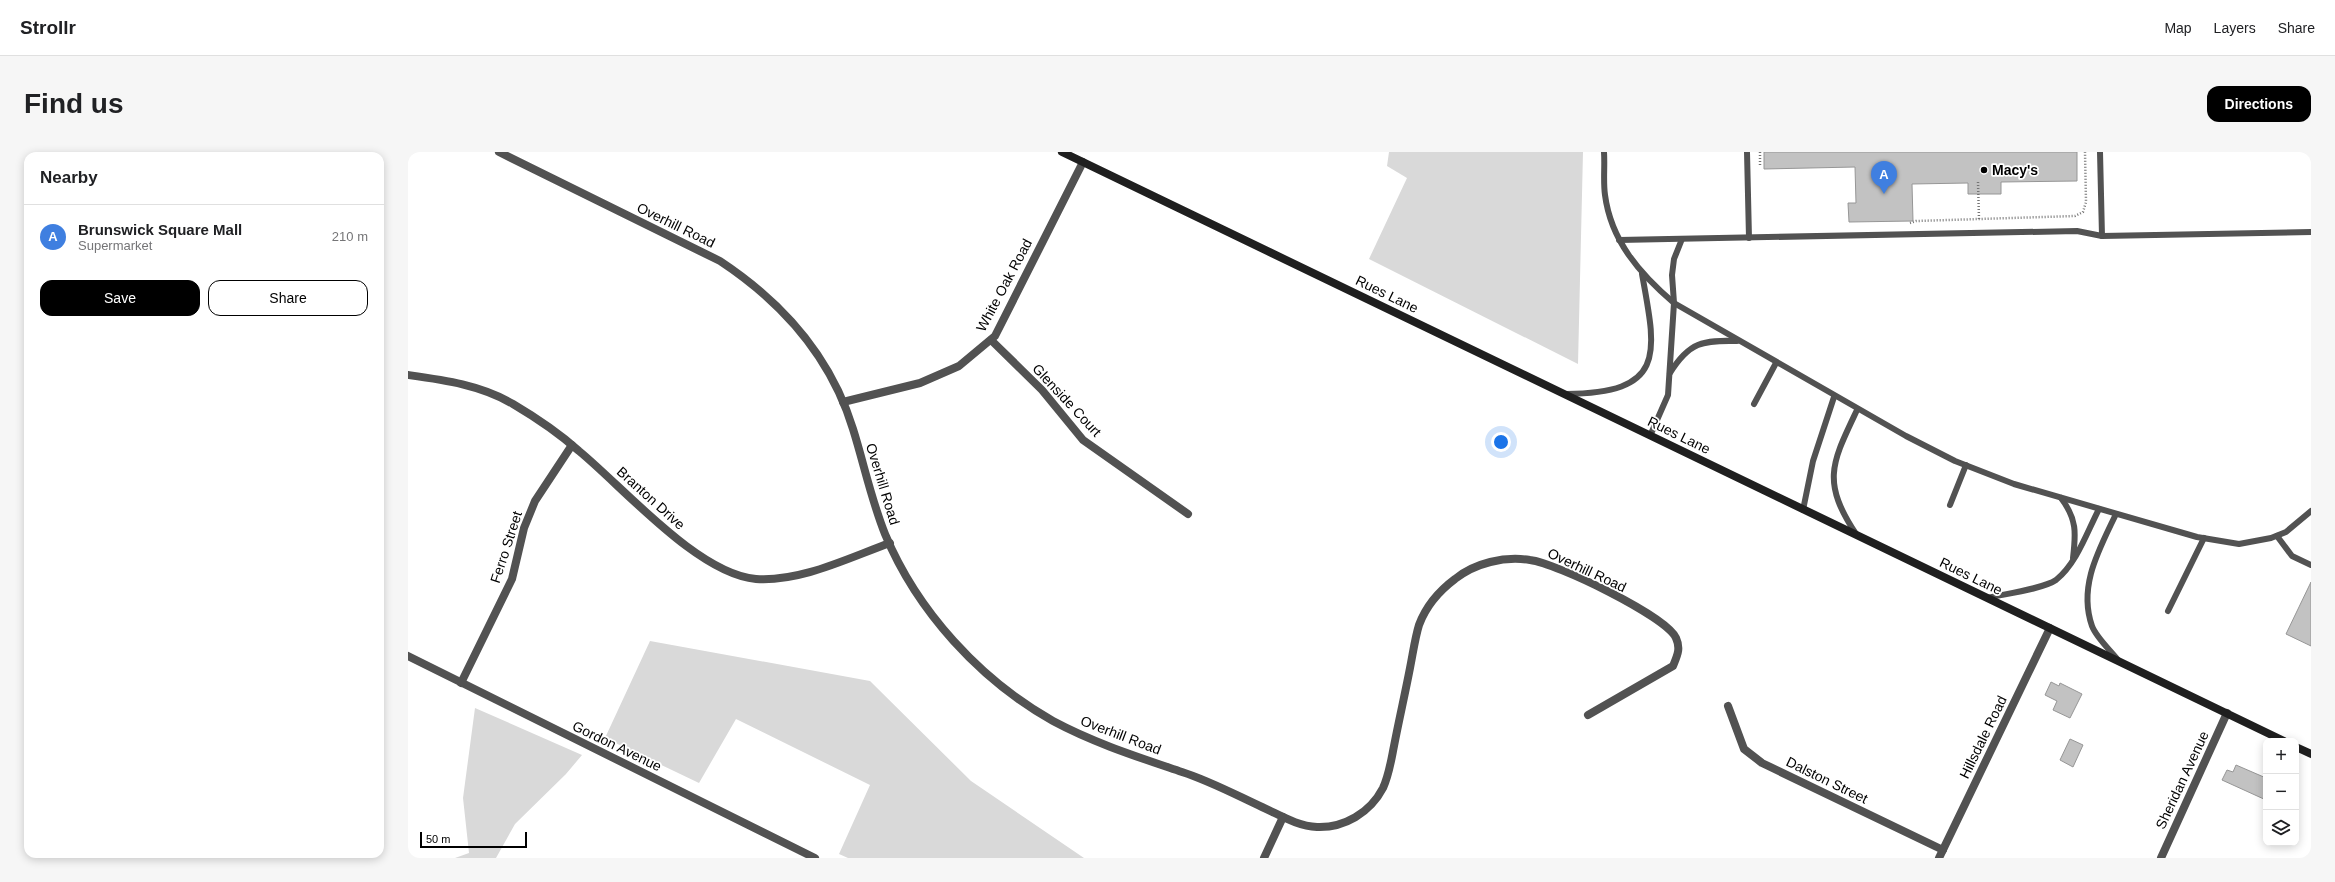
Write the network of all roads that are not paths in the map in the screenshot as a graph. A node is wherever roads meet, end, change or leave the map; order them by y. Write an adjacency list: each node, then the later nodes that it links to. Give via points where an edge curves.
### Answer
1 (499, 152): 21 (street, Overhill Road, via 720,261 746,278 792,320 811,344 828,370)
2 (1062, 152): 6 (main road, Rues Lane)
3 (1604, 152): 11 (lane, via 1608,213)
4 (1747, 152): 9 (lane)
5 (2100, 152): 8 (lane)
6 (1083, 162): 14 (street, White Oak Road); 19 (main road, Rues Lane)
7 (2311, 232): 8 (lane)
8 (2102, 236): 9 (lane, via 2076,232)
9 (1750, 238): 10 (lane)
10 (1682, 239): 11 (lane); 13 (lane, via 1674,259 1672,275)
11 (1619, 240): 12 (lane)
12 (1642, 274): 13 (lane); 19 (lane, via 1652,328 1651,349 1646,367 1633,382 1616,390 1597,394)
13 (1674, 303): 15 (lane); 17 (lane)
14 (991, 340): 21 (street, White Oak Road, via 959,366 920,383); 32 (street, Glenside Court, via 1042,390 1083,440)
15 (1738, 341): 16 (lane); 17 (lane, via 1711,340 1695,344 1679,357)
16 (1776, 363): 20 (lane); 22 (lane)
17 (1669, 374): 24 (lane, via 1668,395)
18 (408, 375): 25 (street, Branton Drive, via 448,380 512,403)
19 (1564, 394): 24 (main road, Rues Lane)
20 (1834, 397): 23 (lane); 30 (lane, via 1813,461)
21 (843, 402): 37 (street, Overhill Road, via 872,500)
22 (1754, 404)
23 (1857, 410): 26 (lane); 34 (lane, via 1835,457 1833,483 1842,514)
24 (1650, 436): 30 (main road, Rues Lane)
25 (572, 445): 37 (street, Branton Drive, via 680,541 709,563 731,574 756,579 805,573); 45 (street, Ferro Street, via 535,501 524,528 512,579)
26 (1966, 465): 27 (lane, via 2014,484); 28 (lane)
27 (2061, 498): 29 (lane); 38 (lane, via 2071,511 2076,533)
28 (1950, 505)
29 (2099, 509): 33 (lane); 38 (lane)
30 (1803, 510): 34 (main road, Rues Lane)
31 (2311, 511): 35 (lane, via 2286,532)
32 (1188, 514)
33 (2116, 514): 36 (lane); 44 (lane, via 2093,562 2086,596 2092,627)
34 (1856, 534): 40 (main road, Rues Lane)
35 (2277, 536): 36 (lane, via 2240,544); 39 (lane, via 2292,556)
36 (2204, 538): 41 (lane)
37 (890, 543): 52 (street, Overhill Road, via 906,576 956,643 985,672 1018,698 1090,739 1198,777)
38 (2072, 562): 40 (lane, via 2055,580)
39 (2311, 565)
40 (1987, 598): 42 (main road, Rues Lane)
41 (2168, 611)
42 (2050, 628): 44 (main road, Rues Lane); 53 (street, Hillsdale Road)
43 (408, 656): 45 (street, Gordon Avenue)
44 (2119, 661): 47 (main road, Rues Lane)
45 (461, 683): 54 (street, Gordon Avenue)
46 (1728, 706): 53 (street, Dalston Street, via 1744,749 1762,763)
47 (2227, 713): 49 (main road, Rues Lane); 56 (street, Sheridan Avenue)
48 (1588, 715): 52 (street, Overhill Road, via 1673,666 1678,652 1678,642 1671,630 1655,617 1561,569 1541,562 1519,558 1497,560 1477,566 1441,590 1422,617 1389,770 1378,797 1356,817 1335,825 1305,825)
49 (2278, 738)
50 (2299, 748): 51 (main road)
51 (2311, 754)
52 (1283, 817): 55 (street)
53 (1941, 854)
54 (815, 858)
55 (1264, 858)
56 (2161, 858)

